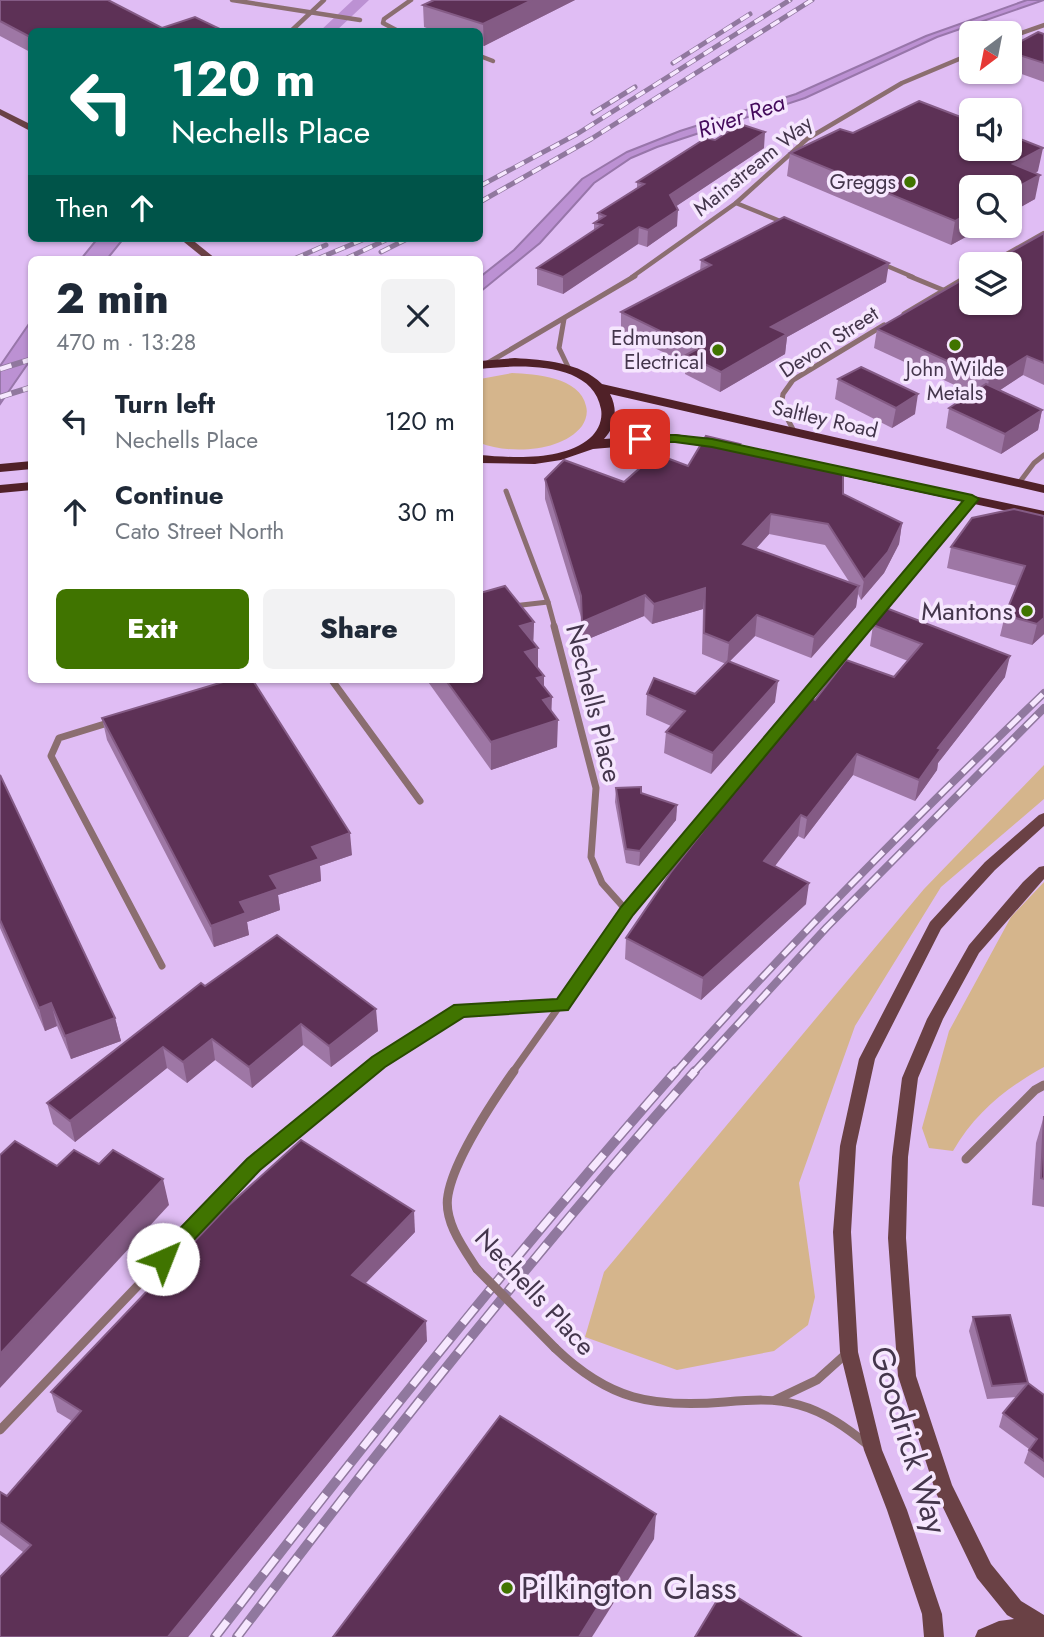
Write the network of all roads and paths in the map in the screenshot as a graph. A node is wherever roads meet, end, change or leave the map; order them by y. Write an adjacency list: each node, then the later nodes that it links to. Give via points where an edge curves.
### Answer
1 (232, 0): 4 (street)
2 (324, 0): 4 (street)
3 (411, 0): 8 (street, via 384,19)
4 (311, 13): 5 (street); 7 (street)
5 (360, 20)
6 (1044, 25): 9 (street)
7 (294, 28)
8 (392, 28)
9 (1022, 33)
10 (483, 57): 12 (street)
11 (959, 59): 15 (street, Mainstream Way, via 902,83 807,139)
12 (493, 61)
13 (0, 112): 14 (main road)
14 (28, 127)
15 (737, 203): 16 (street); 24 (street, Mainstream Way, via 639,273)
16 (790, 225)
17 (1044, 233): 19 (street)
18 (189, 242): 20 (main road)
19 (1010, 252)
20 (207, 256)
21 (871, 259): 23 (street)
22 (959, 281): 23 (street, Devon Street)
23 (943, 290): 28 (street, Devon Street, via 783,389 778,401)
24 (564, 319): 25 (street, Mainstream Way); 26 (street, via 559,348)
25 (483, 365): 26 (main road, Saltley Road, via 515,361)
26 (570, 371): 27 (main road, Saltley Road)
27 (598, 387): 28 (main road, Saltley Road); 29 (main road, via 608,402 610,417 603,432)
28 (796, 434): 36 (main road, Saltley Road)
29 (587, 445): 30 (main road, via 675,438); 32 (main road, via 534,462)
30 (738, 449)
31 (1044, 455): 36 (street)
32 (483, 459)
33 (28, 465): 35 (main road)
34 (811, 465): 41 (main road, Saltley Road)
35 (0, 468)
36 (1019, 483): 39 (main road, Saltley Road)
37 (28, 486): 38 (main road)
38 (0, 489)
39 (1044, 489)
40 (506, 491): 43 (street, Nechells Place)
41 (972, 499): 42 (main road, Saltley Road); 50 (street)
42 (1044, 515)
43 (548, 602): 44 (street); 50 (street, Nechells Place, via 596,788 590,857 602,883)
44 (510, 607)
45 (334, 683): 47 (street)
46 (124, 718): 51 (street, via 59,738 51,756)
47 (421, 801)
48 (1044, 818): 55 (main road, Goodrick Way, via 990,866 936,926 867,1059 848,1146 842,1231)
49 (1044, 871): 59 (main road, Goodrick Way, via 974,949 909,1078 897,1238 907,1376 943,1488 984,1571 1014,1608)
50 (627, 911): 52 (street, Nechells Place)
51 (162, 966)
52 (562, 1006): 56 (street, Nechells Place, bridge, via 497,1094 461,1161 447,1197 454,1235 477,1269 555,1348 582,1373 630,1398 682,1405); 57 (street, via 460,1010 379,1062 253,1165)
53 (1044, 1086): 54 (street)
54 (966, 1159)
55 (849, 1352): 56 (street, Nechells Place, via 817,1380); 58 (main road, Goodrick Way)
56 (775, 1401): 58 (street, Nechells Place, via 841,1422)
57 (0, 1430)
58 (873, 1450): 60 (main road, Goodrick Way, via 928,1601)
59 (1044, 1628): 61 (main road)
60 (934, 1637)
61 (985, 1637)

